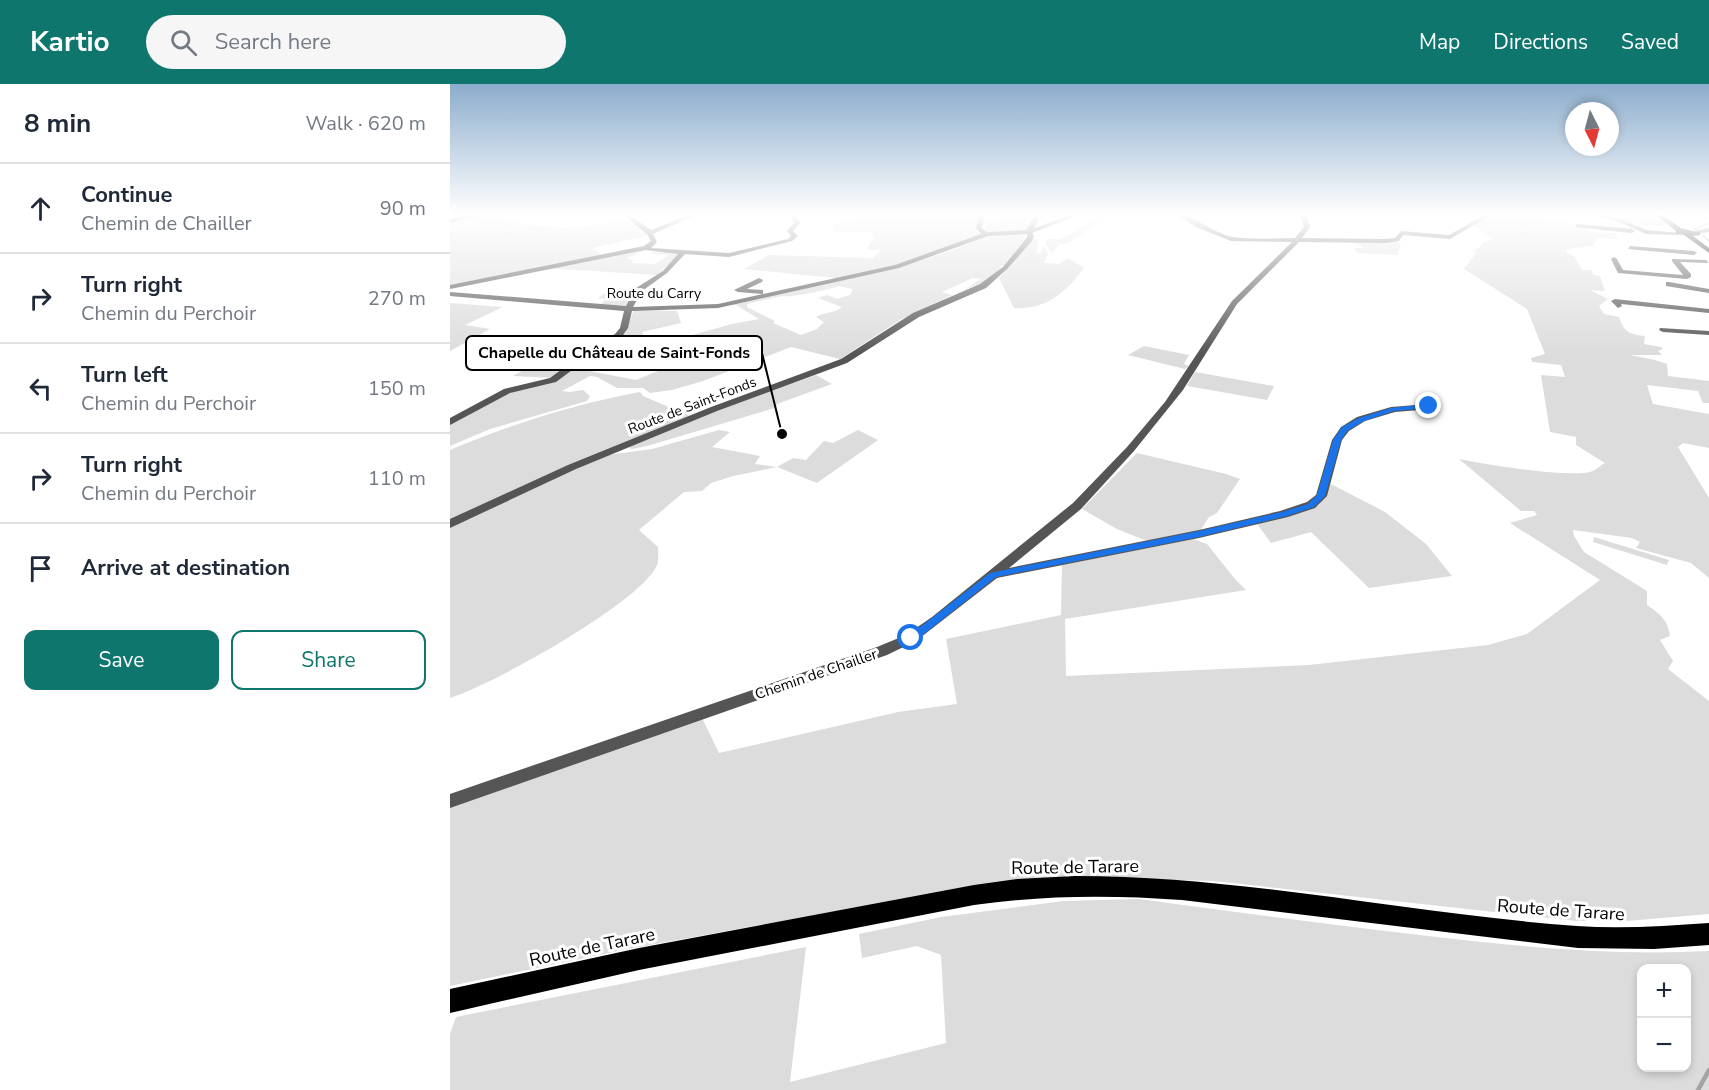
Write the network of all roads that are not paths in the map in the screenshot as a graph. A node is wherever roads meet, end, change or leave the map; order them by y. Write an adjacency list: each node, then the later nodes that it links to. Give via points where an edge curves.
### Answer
1 (573, 261): 12 (street)
2 (675, 261): 19 (street, via 639,290)
3 (914, 261): 14 (street, Route du Carry)
4 (1011, 261): 25 (street, Route de Saint-Fonds, via 983,286 916,315 844,361 572,467)
5 (1277, 261): 26 (street, Chemin de Chailler, via 1226,314 1174,397 1077,506)
6 (1614, 261): 7 (street, via 1620,272 1687,277)
7 (1675, 261)
8 (1685, 261): 9 (street)
9 (1708, 263)
10 (1619, 279): 13 (street)
11 (759, 280): 14 (street, via 738,290)
12 (450, 288)
13 (1709, 291)
14 (777, 293): 19 (street, Route du Carry, via 699,308)
15 (450, 294): 19 (street, Route du Carry)
16 (1664, 295): 18 (street)
17 (1618, 306): 18 (street, via 1615,301)
18 (1668, 306): 20 (street)
19 (630, 309): 24 (street, via 618,336 562,375 545,384 507,391)
20 (1709, 311)
21 (1663, 330): 22 (street)
22 (1709, 333)
23 (1429, 406): 26 (street, via 1394,409 1361,419 1345,429 1337,440 1321,496 1311,505 1199,534)
24 (450, 422)
25 (450, 524)
26 (993, 575): 27 (street, Chemin de Chailler, via 911,638 882,651)
27 (450, 801)
28 (1709, 934): 29 (main road, Route de Tarare, via 1578,937 1182,890 1118,886 1017,889 650,957)
29 (450, 1001)

